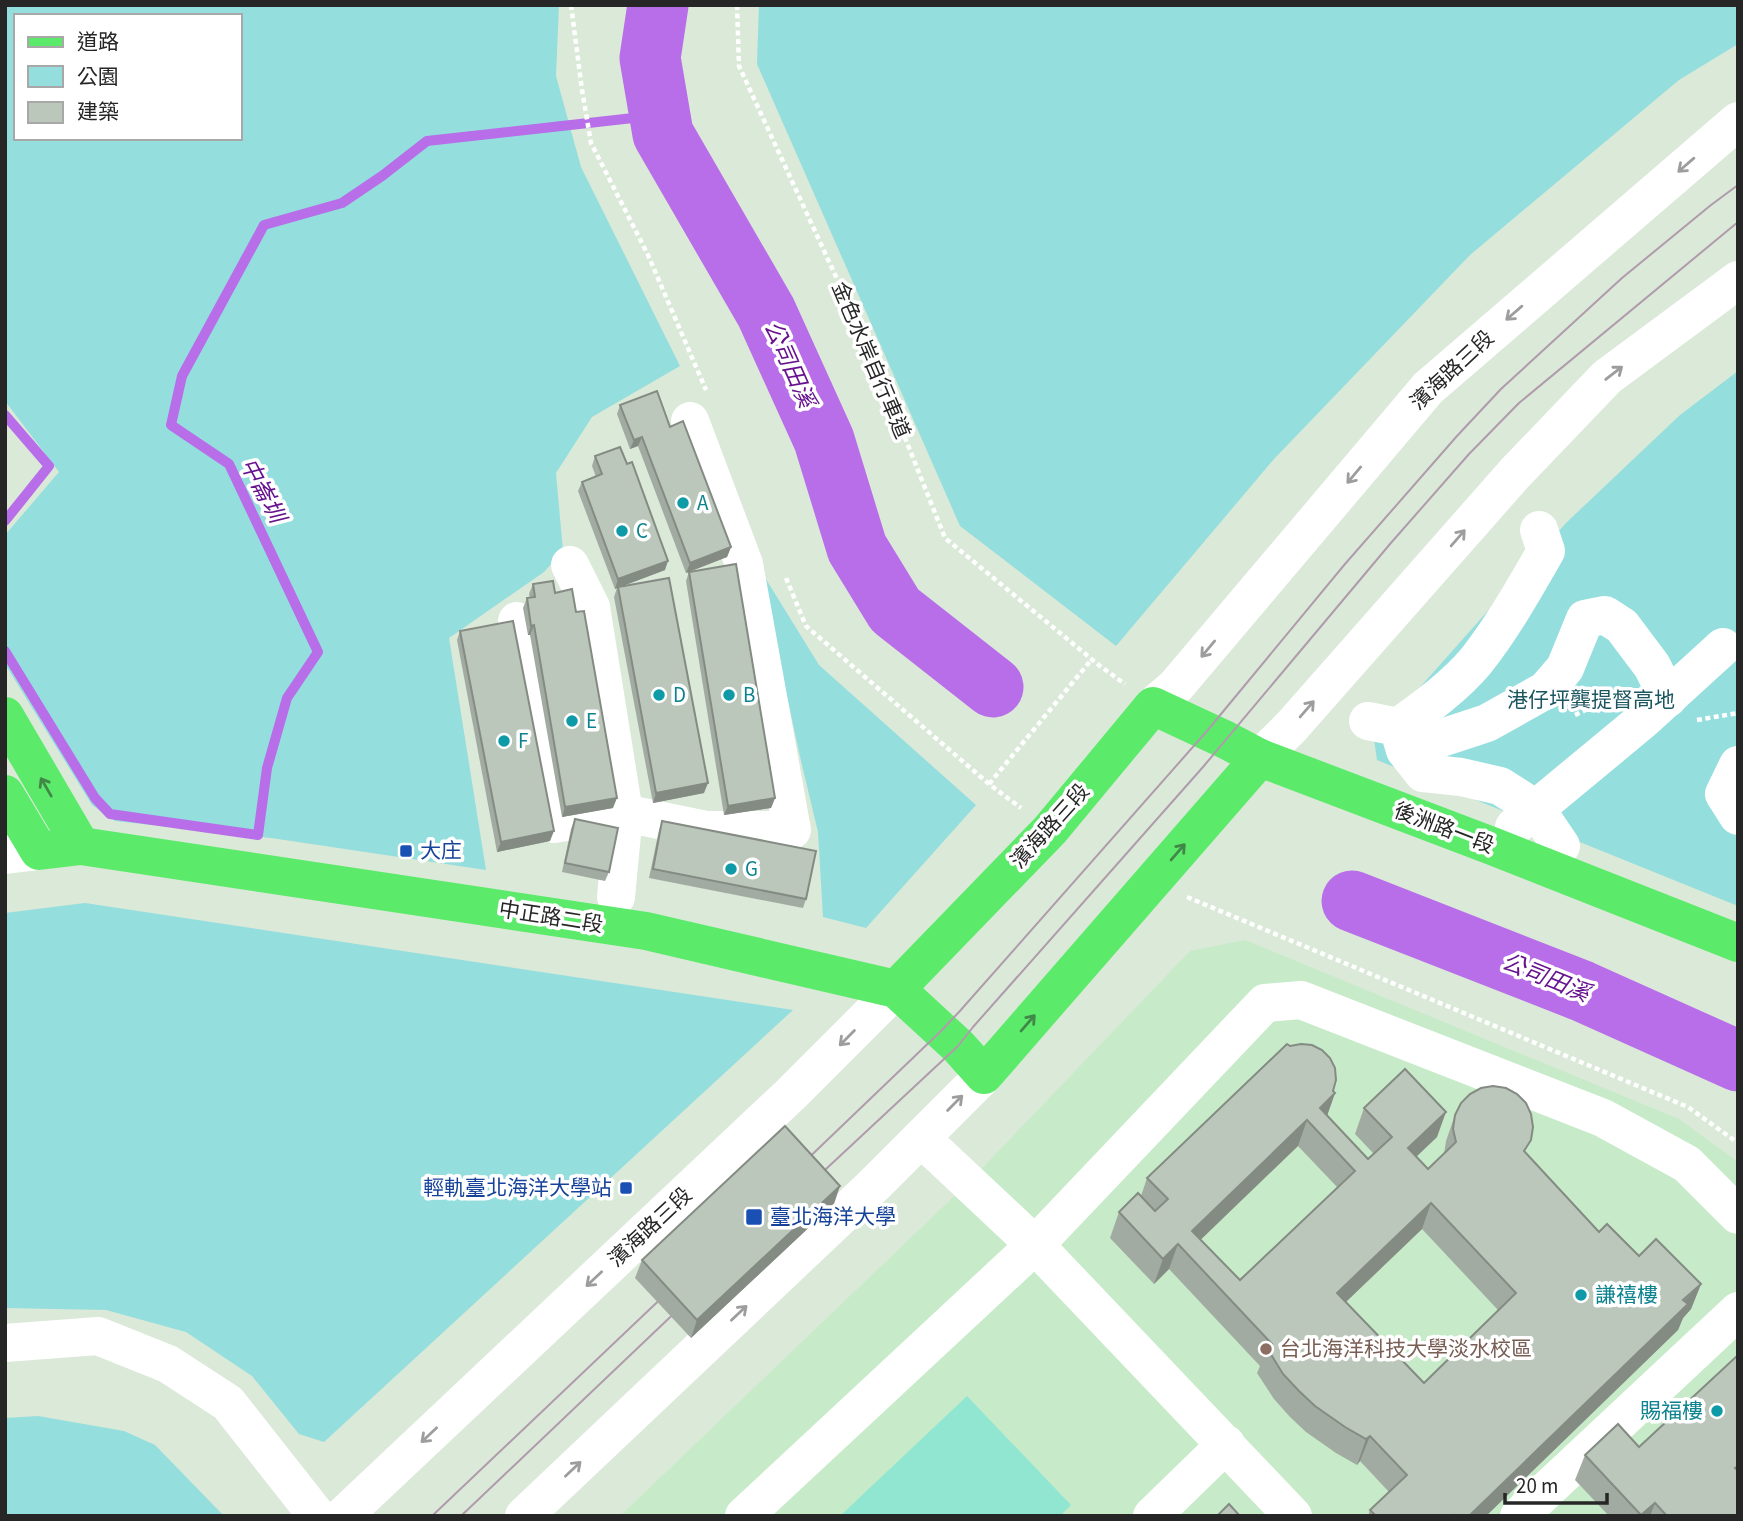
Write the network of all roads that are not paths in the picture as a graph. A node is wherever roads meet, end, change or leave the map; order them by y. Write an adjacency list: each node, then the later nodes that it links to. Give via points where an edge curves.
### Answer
1 (1738, 121): 10 (street, 濱海路三段, one-way to 10, via 1427,387 1176,686)
2 (1738, 280): 14 (street, one-way to 2, via 1607,377)
3 (699, 409): 17 (street, via 744,565 792,830 707,830)
4 (1539, 530): 7 (street, via 1546,551)
5 (570, 565): 17 (street, via 591,607)
6 (517, 621): 17 (street, via 554,824)
7 (1488, 644): 12 (street); 13 (street, via 1432,704)
8 (1723, 648): 9 (street)
9 (1668, 698): 12 (street, via 1652,666 1622,626 1605,615 1586,619 1566,668 1546,690); 19 (street)
10 (1153, 706): 14 (main road, 後洲路一段); 25 (main road, 濱海路三段, via 1050,830)
11 (5, 716): 20 (main road, one-way to 11)
12 (1492, 721): 13 (street)
13 (1390, 733): 19 (street, via 1423,774 1500,786)
14 (1260, 758): 24 (main road, 後洲路一段); 26 (main road, one-way to 14)
15 (1738, 765): 18 (street, via 1724,794)
16 (5, 794): 22 (main road, 中正路二段)
17 (624, 813): 23 (street)
18 (1738, 816)
19 (1525, 818): 21 (street)
20 (81, 846): 22 (main road, 中正路二段); 25 (main road, 中正路二段, via 646,931)
21 (1561, 846)
22 (22, 853)
23 (616, 897)
24 (1738, 943)
25 (896, 989): 26 (main road, 中正路二段); 34 (street, 濱海路三段, one-way to 34, via 791,1094)
26 (984, 1075): 27 (street, one-way to 26)
27 (921, 1138): 29 (street); 35 (street, one-way to 27)
28 (1738, 1215): 29 (street, via 1687,1164 1603,1118 1301,1000 1265,1003)
29 (1035, 1245): 32 (street); 36 (street)
30 (1738, 1311): 39 (street)
31 (5, 1343): 33 (street, via 98,1336 168,1364 228,1403)
32 (1226, 1444): 37 (street); 38 (street)
33 (317, 1516)
34 (343, 1516)
35 (524, 1516)
36 (744, 1516)
37 (1152, 1516)
38 (1293, 1516)
39 (1518, 1516)

